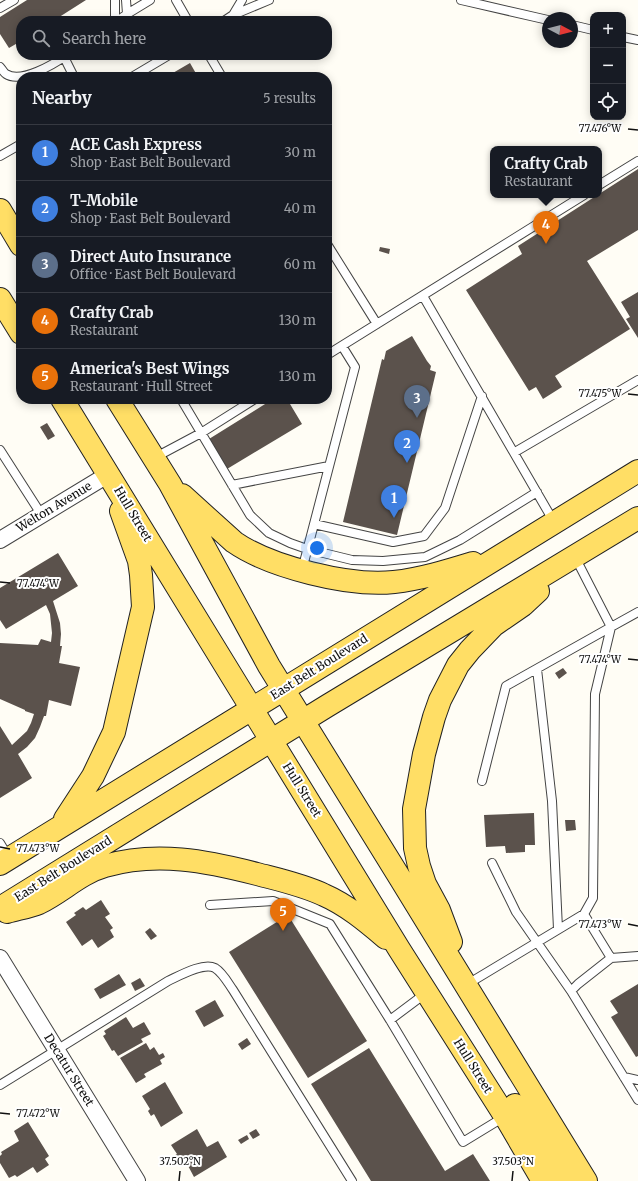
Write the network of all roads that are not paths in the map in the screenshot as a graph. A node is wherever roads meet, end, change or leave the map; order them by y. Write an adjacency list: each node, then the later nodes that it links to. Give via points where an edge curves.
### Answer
1 (14, 0): 9 (lane)
2 (115, 0): 12 (lane)
3 (126, 0): 10 (lane)
4 (150, 0): 10 (lane)
5 (176, 0): 14 (lane)
6 (242, 0): 11 (lane)
7 (269, 0): 11 (lane)
8 (461, 0): 15 (lane)
9 (0, 8)
10 (127, 14): 13 (lane)
11 (233, 15)
12 (116, 16)
13 (124, 16)
14 (185, 16)
15 (542, 19)
16 (578, 26): 17 (lane)
17 (590, 29)
18 (626, 38): 19 (lane)
19 (638, 40)
20 (57, 60): 25 (lane)
21 (67, 60): 26 (lane)
22 (161, 60): 27 (lane)
23 (212, 60): 28 (lane)
24 (0, 67): 29 (lane, via 6,74)
25 (35, 72)
26 (72, 72)
27 (140, 72)
28 (219, 72)
29 (16, 76)
30 (16, 147): 31 (lane)
31 (0, 156)
32 (638, 161): 33 (lane)
33 (602, 183)
34 (579, 198): 40 (lane)
35 (0, 210): 36 (main road)
36 (16, 237)
37 (0, 242): 38 (main road)
38 (16, 250)
39 (332, 252): 42 (lane)
40 (423, 296): 42 (lane); 47 (lane)
41 (0, 299): 43 (main road)
42 (377, 324): 44 (lane)
43 (16, 325)
44 (342, 346): 45 (lane); 56 (lane, via 355,367)
45 (332, 352)
46 (638, 380): 54 (lane)
47 (482, 396): 54 (lane); 65 (lane, via 445,508 424,536 394,542)
48 (65, 404): 58 (main road, Hull Street)
49 (120, 404): 55 (main road)
50 (184, 404): 52 (lane)
51 (248, 404): 52 (lane)
52 (200, 433): 55 (lane); 60 (lane)
53 (0, 450): 62 (lane)
54 (515, 452): 61 (lane)
55 (154, 458): 59 (main road)
56 (329, 466): 60 (lane); 65 (lane)
57 (638, 471): 64 (main road, East Belt Boulevard)
58 (109, 474): 62 (street, Welton Avenue); 75 (main road, Hull Street); 79 (main road, via 139,561 143,607 114,732 94,776)
59 (170, 484): 70 (main road, via 241,547 270,561); 74 (main road)
60 (232, 485): 67 (lane, via 250,515 270,533)
61 (538, 492): 64 (lane); 67 (lane, via 460,540 425,556 382,561 352,560)
62 (41, 514): 66 (street, Welton Avenue)
63 (638, 518): 69 (main road, East Belt Boulevard)
64 (555, 522): 68 (main road, East Belt Boulevard)
65 (314, 524): 67 (lane)
66 (1, 536)
67 (307, 549): 70 (lane)
68 (505, 553): 70 (main road, via 433,576 394,582 351,580); 74 (main road, East Belt Boulevard)
69 (574, 556): 72 (lane); 76 (main road, East Belt Boulevard); 92 (main road, via 523,605 494,625 458,665 440,700 424,754 414,809 415,848 425,884 439,910)
70 (302, 570)
71 (638, 612): 72 (lane)
72 (611, 627): 73 (lane); 85 (lane, via 595,694 593,898)
73 (537, 669): 78 (lane, via 506,686); 86 (lane, via 552,801)
74 (283, 689): 75 (main road, East Belt Boulevard); 76 (main road)
75 (253, 709): 77 (main road, Hull Street); 79 (main road, East Belt Boulevard)
76 (303, 721): 77 (main road, East Belt Boulevard); 92 (main road)
77 (272, 741): 83 (main road, East Belt Boulevard); 88 (main road, Hull Street)
78 (482, 781)
79 (61, 826): 80 (main road, East Belt Boulevard)
80 (3, 855)
81 (492, 863): 87 (lane, via 516,912)
82 (210, 905): 95 (lane, via 273,901 330,924)
83 (0, 908)
84 (0, 914): 88 (main road, via 39,902 89,872 104,866 123,861 170,858 236,869 310,889 350,910)
85 (584, 914): 86 (lane); 91 (lane)
86 (558, 929): 87 (lane)
87 (536, 942): 92 (lane); 93 (lane)
88 (400, 949): 94 (main road, Hull Street)
89 (638, 956): 91 (lane)
90 (0, 958): 96 (street, Decatur Street)
91 (611, 958): 93 (lane)
92 (466, 985): 106 (main road)
93 (571, 991): 97 (lane)
94 (427, 992): 95 (lane); 101 (main road, Hull Street); 105 (main road, via 487,1060)
95 (390, 1020): 101 (lane, via 463,1142)
96 (57, 1051): 99 (lane); 102 (street, Decatur Street); 103 (lane, via 168,981 202,967 214,968 233,990)
97 (624, 1077): 98 (lane); 100 (lane)
98 (638, 1080)
99 (0, 1085)
100 (638, 1100)
101 (505, 1116): 104 (main road, Hull Street)
102 (137, 1181)
103 (352, 1181)
104 (543, 1181)
105 (563, 1181)
106 (586, 1181)

